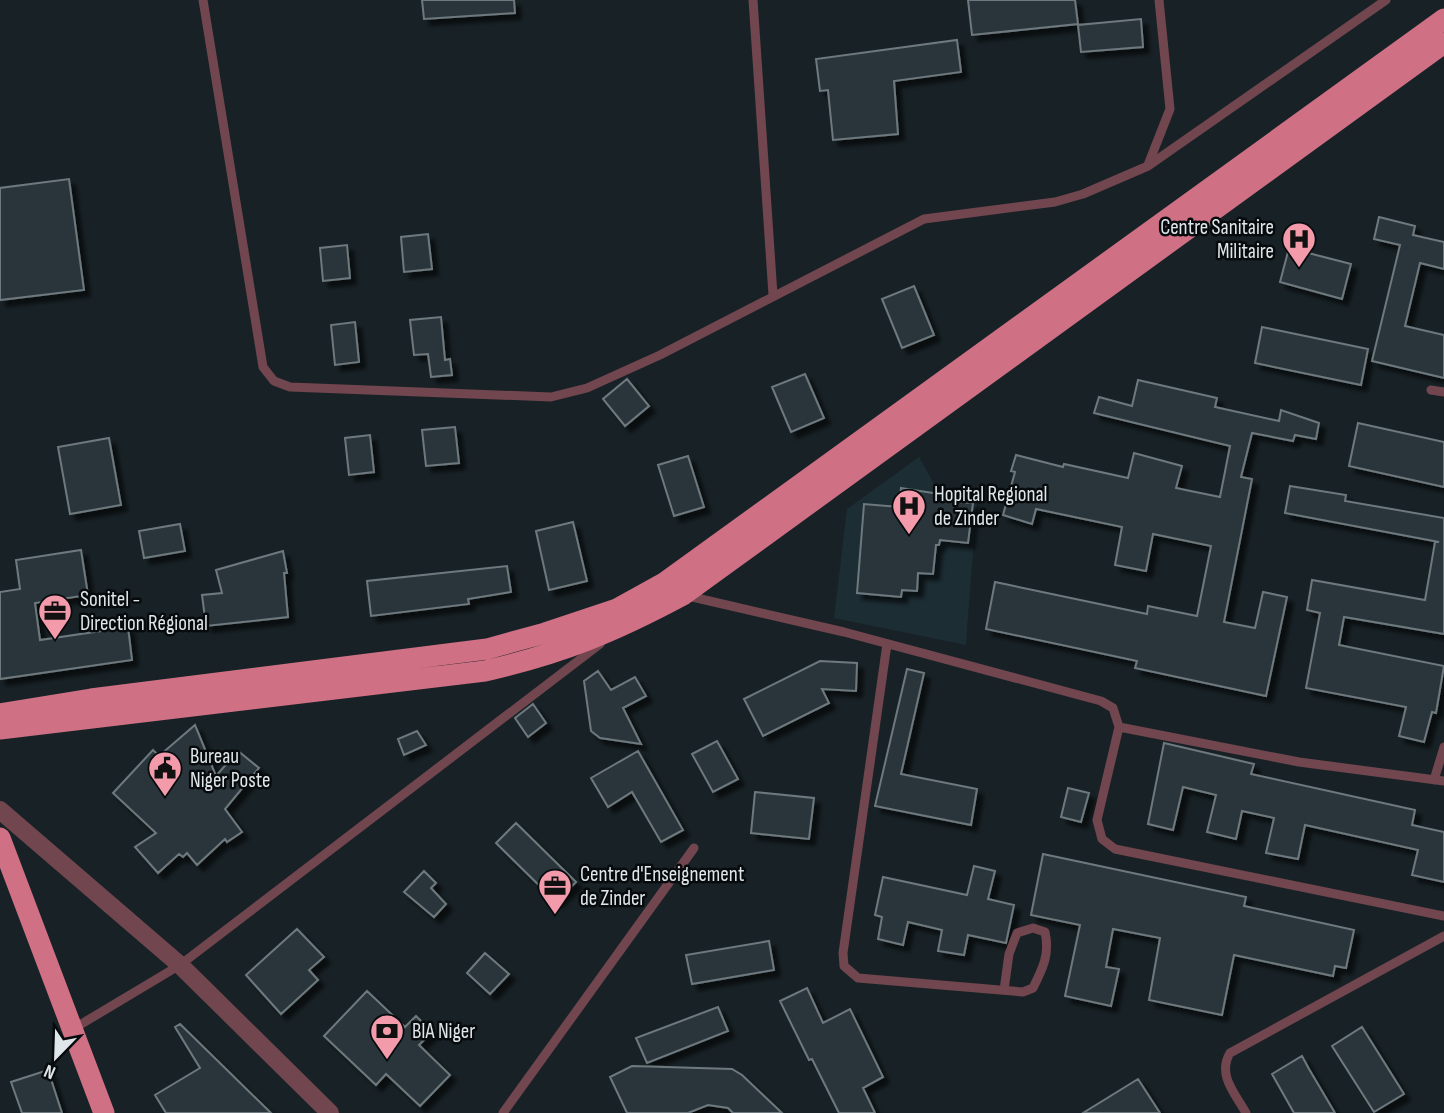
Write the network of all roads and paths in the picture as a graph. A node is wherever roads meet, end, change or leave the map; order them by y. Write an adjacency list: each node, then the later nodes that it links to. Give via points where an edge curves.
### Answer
1 (203, 0): 8 (lane, via 263,367 274,381 290,387 551,397 622,373)
2 (753, 0): 8 (lane)
3 (1159, 0): 7 (lane, via 1170,109)
4 (1386, 0): 7 (lane)
5 (1442, 30): 6 (highway)
6 (1280, 150): 11 (highway); 12 (highway)
7 (1147, 166): 8 (lane, via 1055,202 924,219)
8 (773, 295)
9 (1431, 390): 10 (lane)
10 (1444, 392)
11 (664, 583): 12 (lane); 15 (highway, via 617,609 487,649)
12 (683, 595): 13 (highway); 14 (lane)
13 (618, 630): 17 (highway, via 548,657 485,671); 25 (lane)
14 (887, 644): 16 (lane, via 1101,701 1113,708); 26 (lane, via 844,966 858,978)
15 (0, 714)
16 (1119, 727): 19 (lane, via 1299,762); 23 (lane, via 1097,820 1102,839 1115,849)
17 (0, 729)
18 (1444, 747): 19 (lane)
19 (1439, 781)
20 (0, 810): 25 (street)
21 (0, 838): 27 (highway)
22 (694, 848): 30 (lane)
23 (1444, 916)
24 (1444, 936): 31 (lane, via 1230,1053 1223,1064 1224,1073)
25 (180, 965): 27 (lane); 29 (street)
26 (1004, 990): 26 (lane, via 1033,988 1049,949 1045,932 1033,928 1017,933)
27 (73, 1029): 28 (highway)
28 (104, 1113)
29 (330, 1113)
30 (503, 1113)
31 (1246, 1113)

